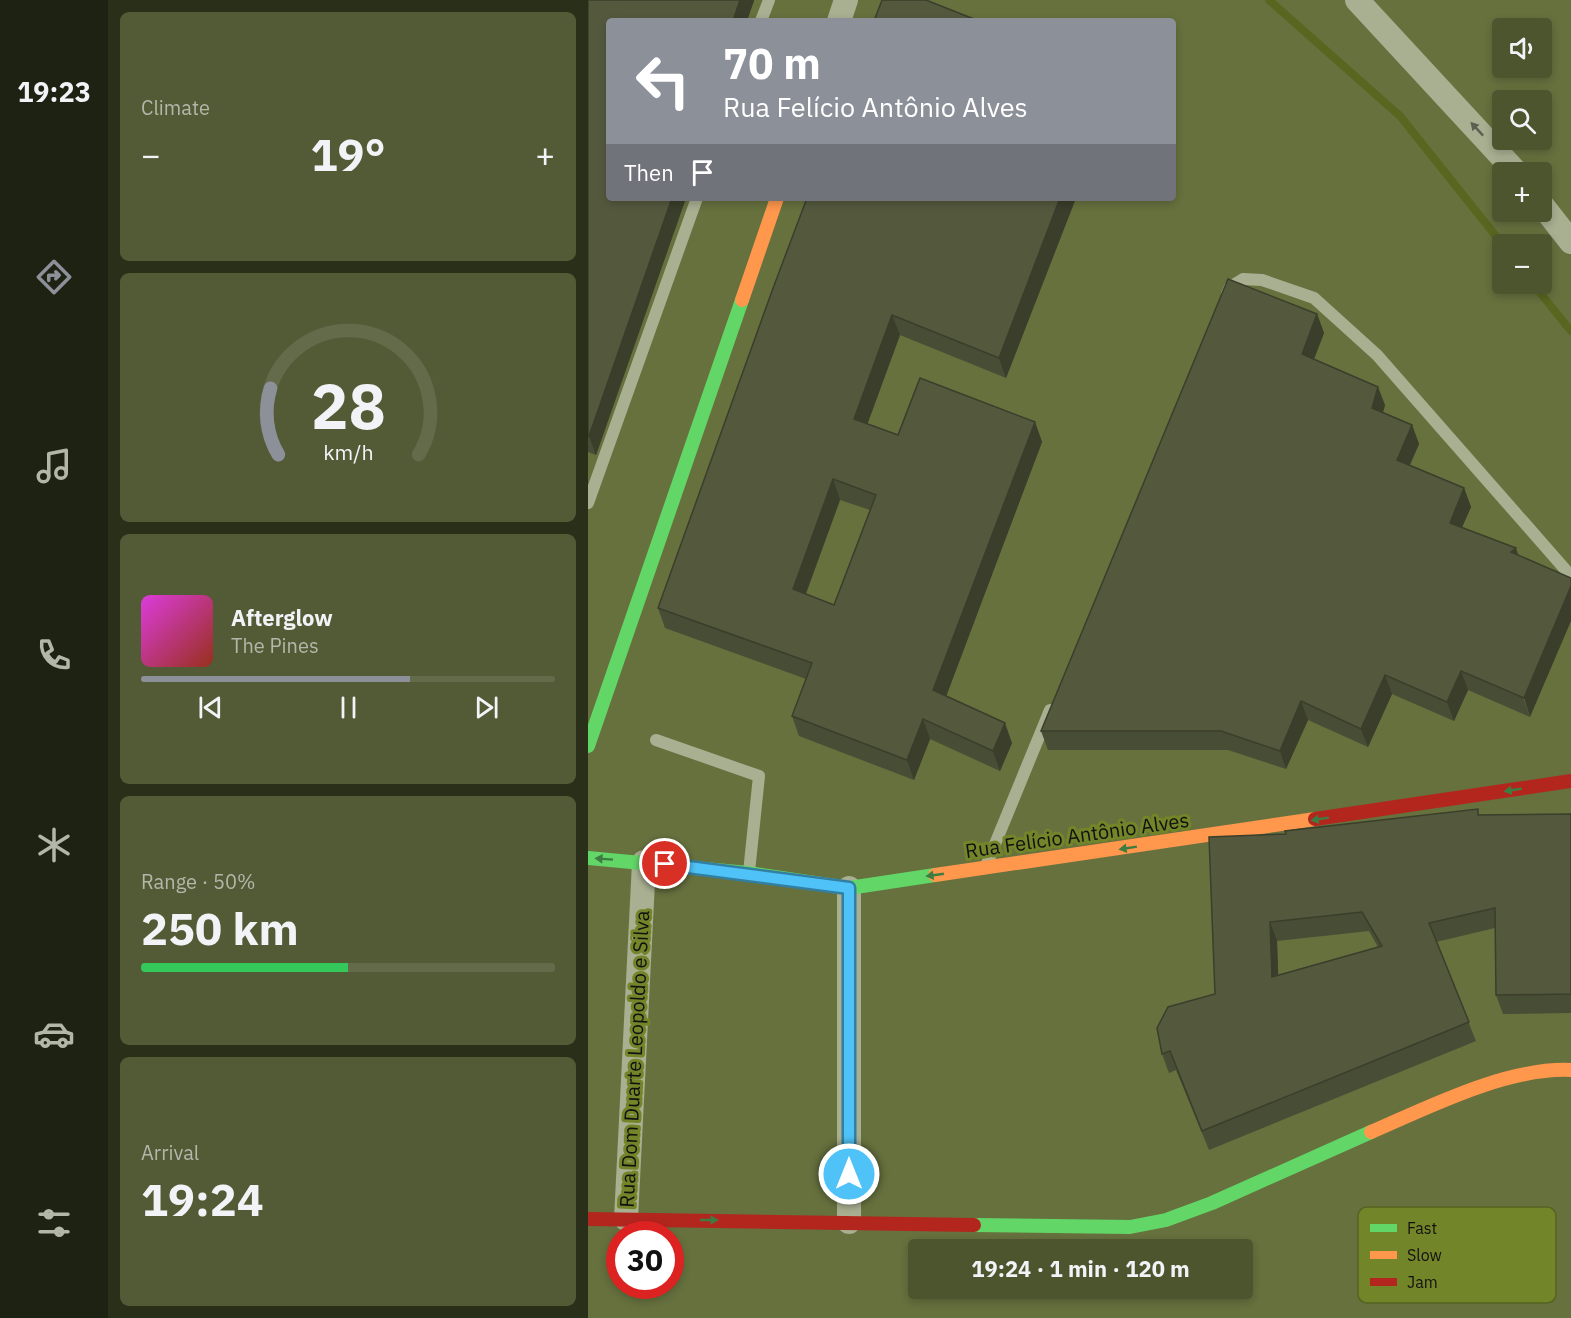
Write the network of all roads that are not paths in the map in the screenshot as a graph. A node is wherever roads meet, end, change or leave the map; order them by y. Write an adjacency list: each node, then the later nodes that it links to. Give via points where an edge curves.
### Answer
1 (768, 0): 4 (lane)
2 (846, 0): 5 (street)
3 (1357, 0): 6 (street, one-way to 3)
4 (762, 18)
5 (840, 18)
6 (1507, 162)
7 (696, 201): 12 (lane)
8 (776, 201): 16 (street)
9 (1552, 218): 10 (street)
10 (1571, 242)
11 (1221, 305): 13 (lane, via 1230,287 1243,279 1262,279 1314,298 1377,355)
12 (588, 502)
13 (1571, 576)
14 (1057, 693): 20 (lane)
15 (656, 740): 21 (lane, via 759,776)
16 (588, 746)
17 (1571, 781): 20 (street, Rua Felício Antônio Alves, one-way to 20)
18 (588, 858): 19 (street, Rua Felício Antônio Alves, one-way to 18)
19 (644, 862): 21 (street, Rua Felício Antônio Alves); 25 (street, Rua Dom Duarte Leopoldo e Silva)
20 (985, 870): 22 (street, Rua Felício Antônio Alves, one-way to 22)
21 (748, 873): 22 (street, Rua Felício Antônio Alves)
22 (849, 888): 26 (street)
23 (1571, 1070): 26 (street, via 1548,1069 1458,1094 1166,1220 1095,1228)
24 (588, 1219): 25 (street)
25 (626, 1219): 26 (street, one-way to 26)
26 (849, 1222)

